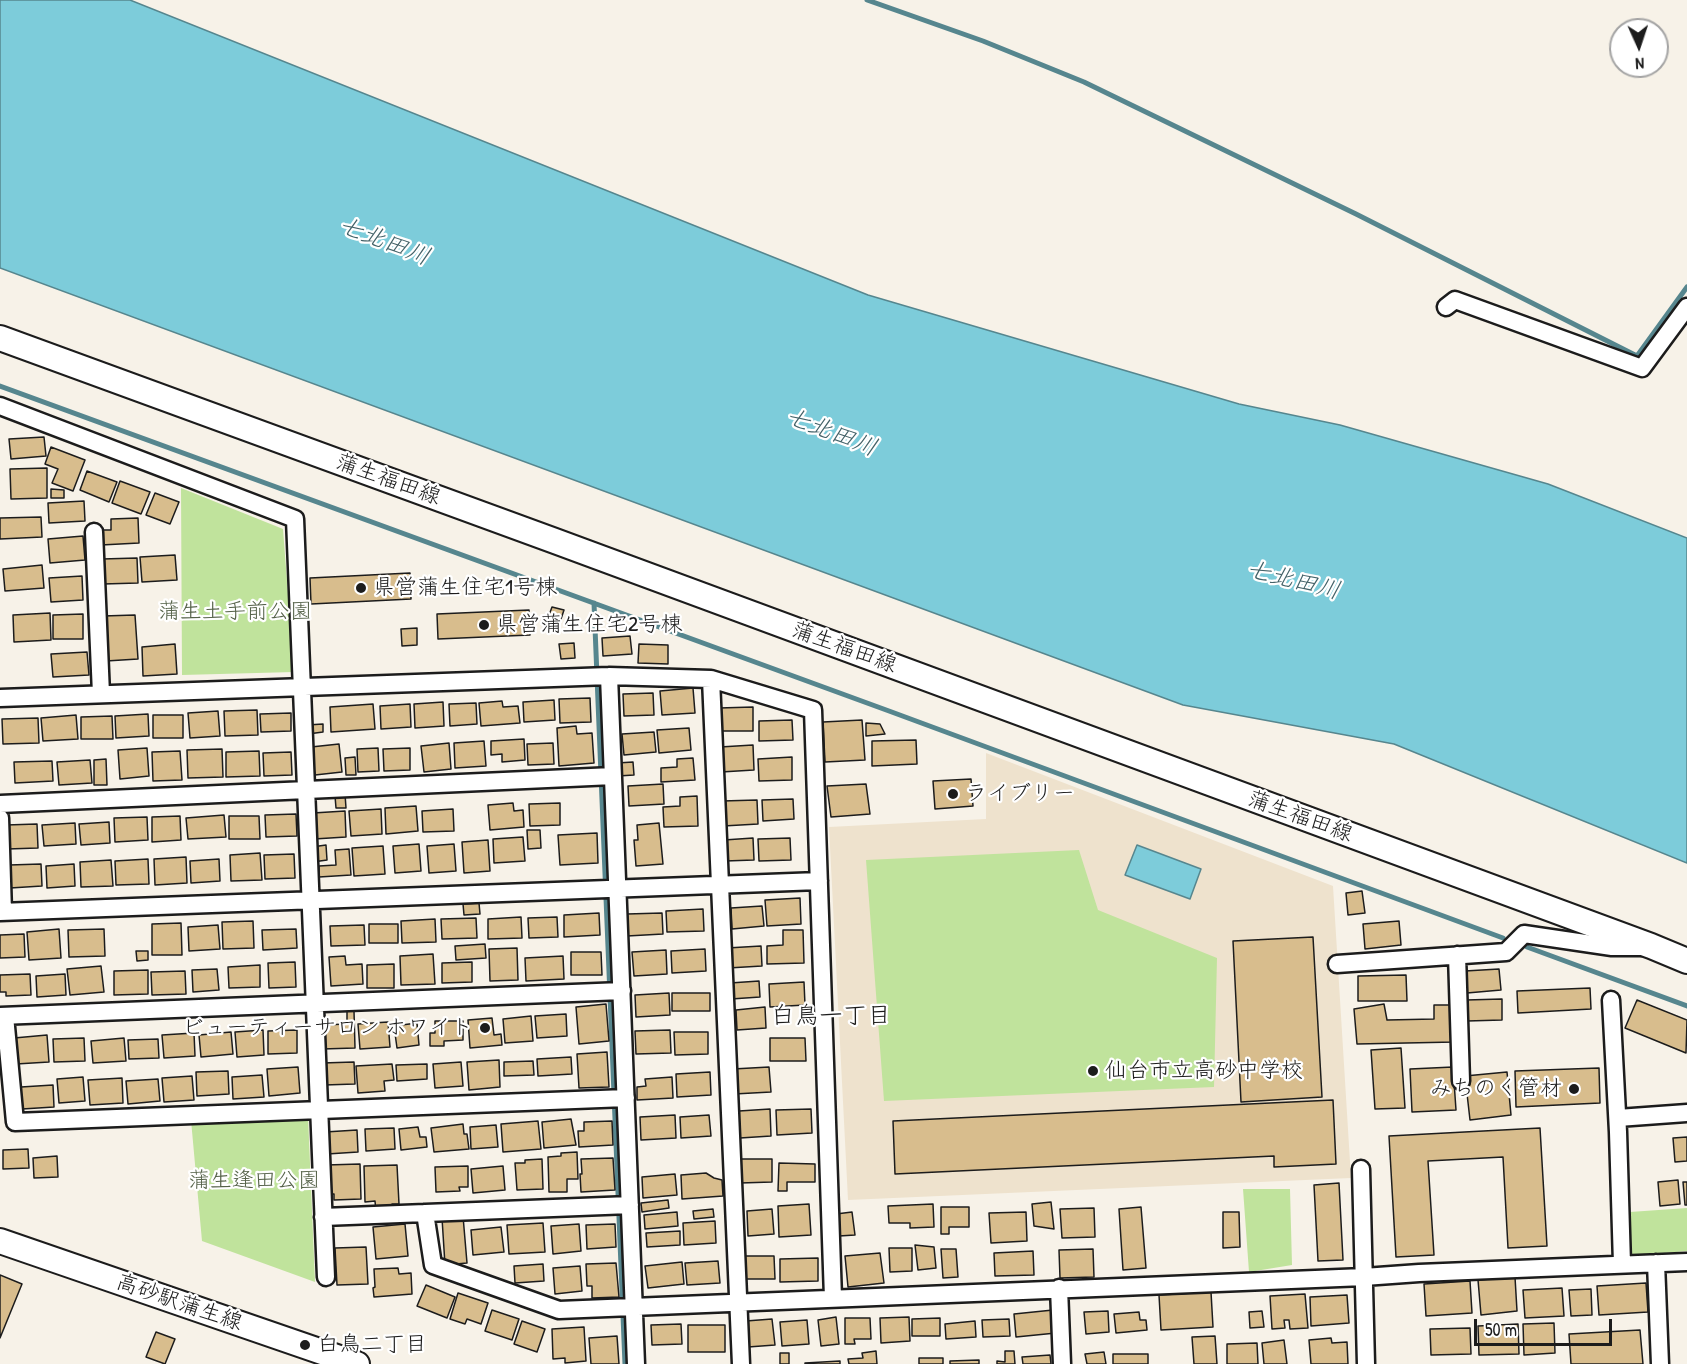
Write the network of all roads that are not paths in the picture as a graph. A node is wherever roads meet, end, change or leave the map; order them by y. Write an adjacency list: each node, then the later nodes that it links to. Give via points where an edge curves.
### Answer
1 (1446, 307): 2 (street, via 1455,300 1642,368)
2 (1687, 307)
3 (0, 338): 20 (main road, 蒲生福田線)
4 (0, 406): 8 (street, via 295,519)
5 (94, 532): 9 (street)
6 (600, 676): 7 (street); 8 (street); 11 (street)
7 (711, 679): 15 (street, via 813,710); 16 (street)
8 (302, 687): 9 (street); 12 (street)
9 (101, 694): 10 (street)
10 (0, 698)
11 (605, 776): 12 (street); 17 (street)
12 (306, 790): 13 (street); 18 (street)
13 (0, 804)
14 (0, 818): 19 (street)
15 (819, 881): 16 (street); 44 (street)
16 (720, 884): 17 (street); 45 (street)
17 (609, 889): 18 (street); 24 (street)
18 (311, 900): 19 (street); 26 (street)
19 (2, 912)
20 (1651, 946): 21 (street, via 1612,947 1524,934 1506,952); 22 (main road, 蒲生福田線)
21 (1457, 955): 23 (street); 28 (street)
22 (1687, 961)
23 (1337, 964)
24 (614, 991): 26 (street); 29 (street)
25 (1611, 1000): 32 (street)
26 (315, 1003): 27 (street); 30 (street)
27 (2, 1016): 30 (street, via 15,1122)
28 (1461, 1081)
29 (618, 1098): 30 (street); 34 (street)
30 (319, 1110): 36 (street)
31 (1687, 1113): 32 (street)
32 (1618, 1118): 40 (street)
33 (1360, 1169): 42 (street)
34 (623, 1205): 35 (street); 46 (street)
35 (425, 1213): 36 (street); 46 (street, via 433,1265 559,1310)
36 (323, 1217): 41 (street)
37 (0, 1241): 47 (main road, 高砂駅蒲生線)
38 (1687, 1262): 39 (street)
39 (1656, 1263): 40 (street); 52 (street)
40 (1622, 1264): 42 (street)
41 (326, 1277)
42 (1364, 1277): 43 (street); 51 (street)
43 (1059, 1288): 44 (street); 50 (street)
44 (833, 1298): 45 (street)
45 (738, 1302): 46 (street); 49 (street)
46 (627, 1307): 48 (street)
47 (357, 1364)
48 (636, 1364)
49 (741, 1364)
50 (1062, 1364)
51 (1366, 1364)
52 (1660, 1364)

